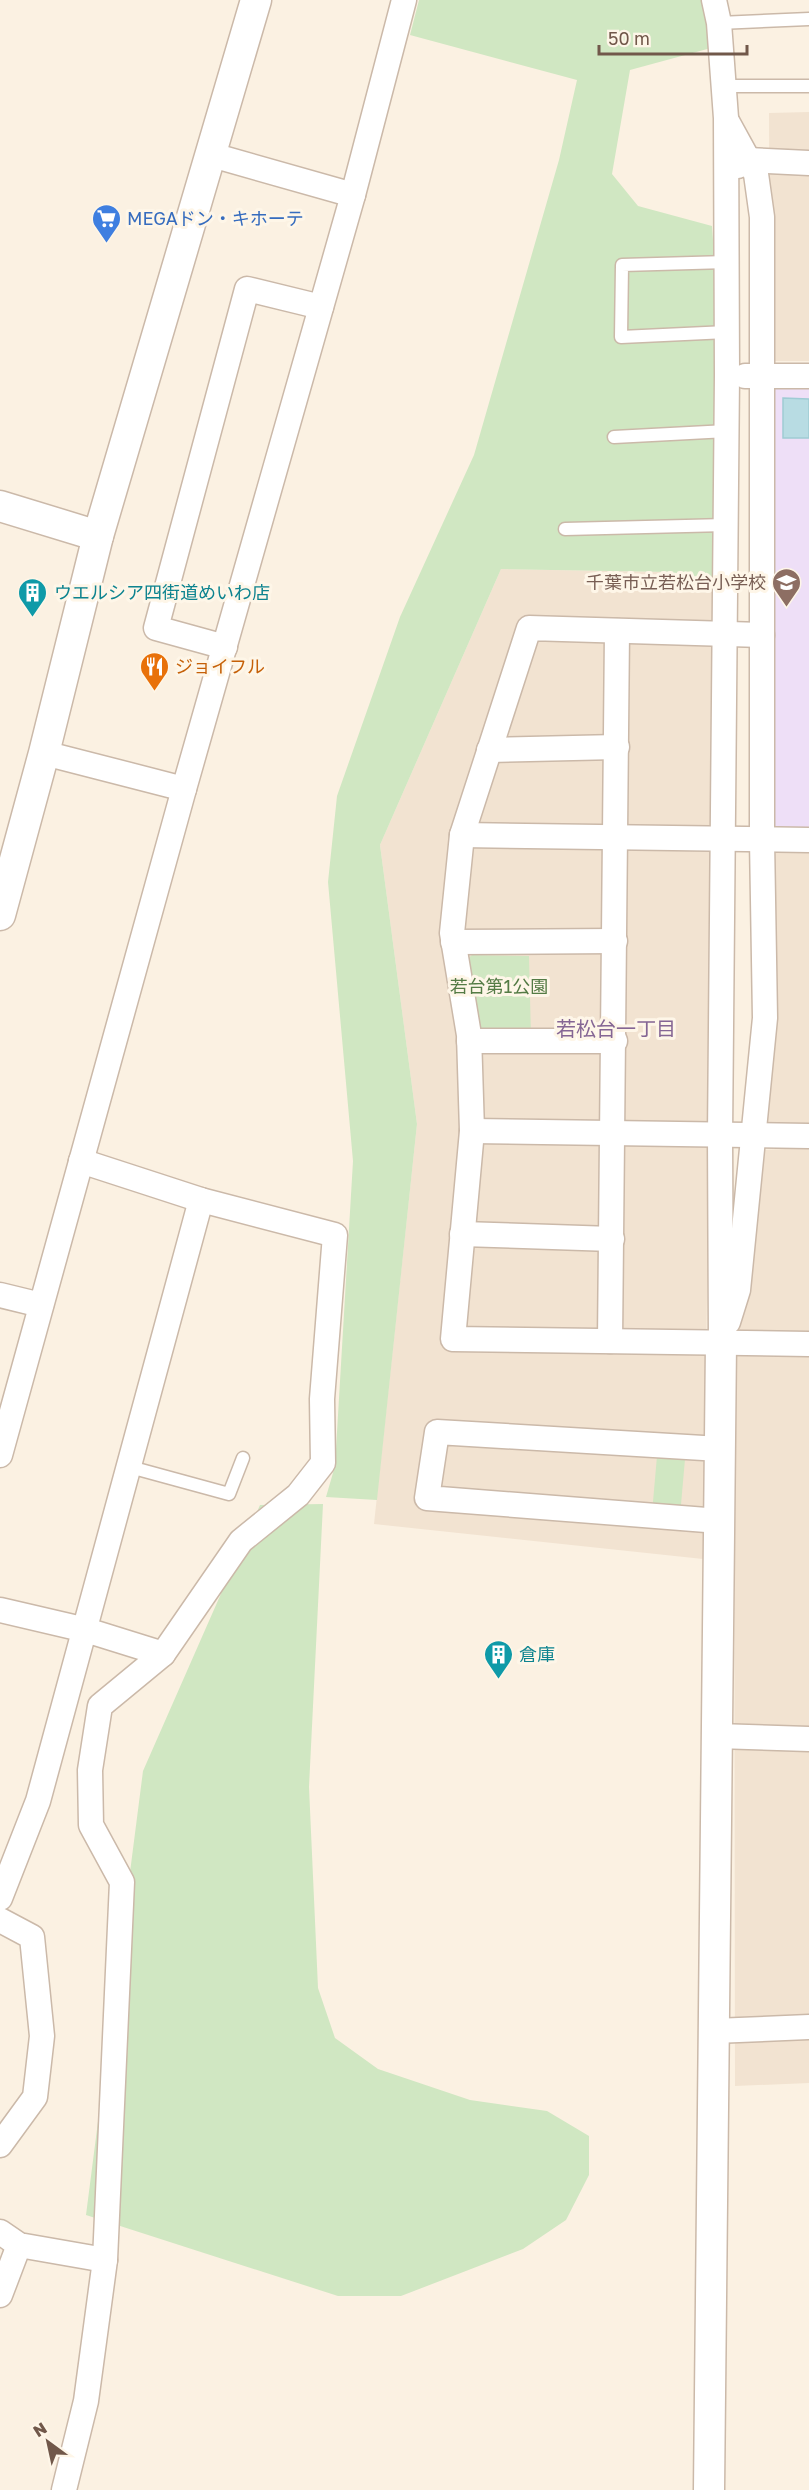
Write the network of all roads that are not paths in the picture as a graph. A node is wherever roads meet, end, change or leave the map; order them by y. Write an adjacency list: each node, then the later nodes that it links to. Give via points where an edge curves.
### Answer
1 (256, 0): 8 (street)
2 (404, 0): 12 (street)
3 (717, 11): 4 (lane); 5 (street)
4 (809, 19)
5 (724, 86): 6 (lane); 7 (street)
6 (809, 86)
7 (726, 118): 9 (street); 11 (street)
8 (212, 155): 12 (street); 24 (street)
9 (748, 160): 10 (street); 11 (street); 18 (street, via 756,174 762,217)
10 (809, 163)
11 (726, 173): 13 (street)
12 (353, 195): 14 (street)
13 (727, 262): 15 (street); 15 (lane, via 622,265 621,337)
14 (321, 307): 28 (street); 28 (street, via 247,289 156,628)
15 (727, 332): 16 (street)
16 (728, 375): 18 (street); 19 (street)
17 (809, 376): 18 (street)
18 (762, 377): 27 (street)
19 (727, 431): 20 (lane); 22 (street)
20 (614, 437)
21 (0, 506): 24 (street)
22 (726, 525): 23 (lane); 26 (street)
23 (565, 530)
24 (98, 536): 31 (street)
25 (618, 631): 26 (street); 29 (street); 30 (street, via 529,628)
26 (725, 634): 27 (street); 35 (street)
27 (762, 635): 36 (street)
28 (225, 646): 32 (street)
29 (617, 747): 30 (street); 34 (street)
30 (489, 750): 33 (street)
31 (44, 753): 32 (street); 38 (street)
32 (184, 789): 48 (street)
33 (462, 835): 34 (street); 40 (street)
34 (616, 838): 35 (street); 39 (street)
35 (723, 840): 36 (street); 45 (street)
36 (762, 840): 37 (street); 46 (street, via 765,1018)
37 (809, 840)
38 (0, 915)
39 (615, 941): 40 (street); 42 (street)
40 (453, 942): 41 (street)
41 (469, 1041): 42 (street); 43 (street)
42 (615, 1041): 44 (street)
43 (472, 1131): 44 (street); 50 (street)
44 (614, 1133): 45 (street); 51 (street)
45 (720, 1134): 46 (street); 55 (street)
46 (753, 1136): 47 (street); 55 (street, via 738,1290)
47 (809, 1136)
48 (81, 1161): 49 (street); 53 (street)
49 (201, 1200): 60 (street); 64 (street, via 335,1235 322,1399 323,1462 298,1495 241,1542)
50 (462, 1234): 51 (street); 54 (street, via 453,1339)
51 (612, 1239): 54 (street)
52 (0, 1295): 53 (street)
53 (41, 1305): 58 (street)
54 (610, 1341): 55 (street)
55 (721, 1342): 56 (street); 57 (street)
56 (809, 1344)
57 (720, 1449): 61 (street); 61 (street, via 437,1432 427,1498)
58 (0, 1455)
59 (243, 1458): 60 (lane, via 229,1494)
60 (130, 1467): 63 (street)
61 (719, 1521): 65 (street)
62 (0, 1610): 63 (street)
63 (86, 1630): 64 (street); 67 (street, via 39,1801)
64 (163, 1654): 73 (street, via 100,1706 90,1770 91,1825 122,1882)
65 (717, 1736): 66 (street); 70 (street)
66 (809, 1739)
67 (0, 1898)
68 (0, 1920): 71 (street, via 32,1937 42,2036 35,2097)
69 (809, 2027): 70 (street)
70 (714, 2031): 76 (street)
71 (0, 2145)
72 (10, 2238): 73 (street); 74 (street)
73 (105, 2260): 75 (street, via 86,2400)
74 (0, 2295)
75 (64, 2490)
76 (709, 2490)

